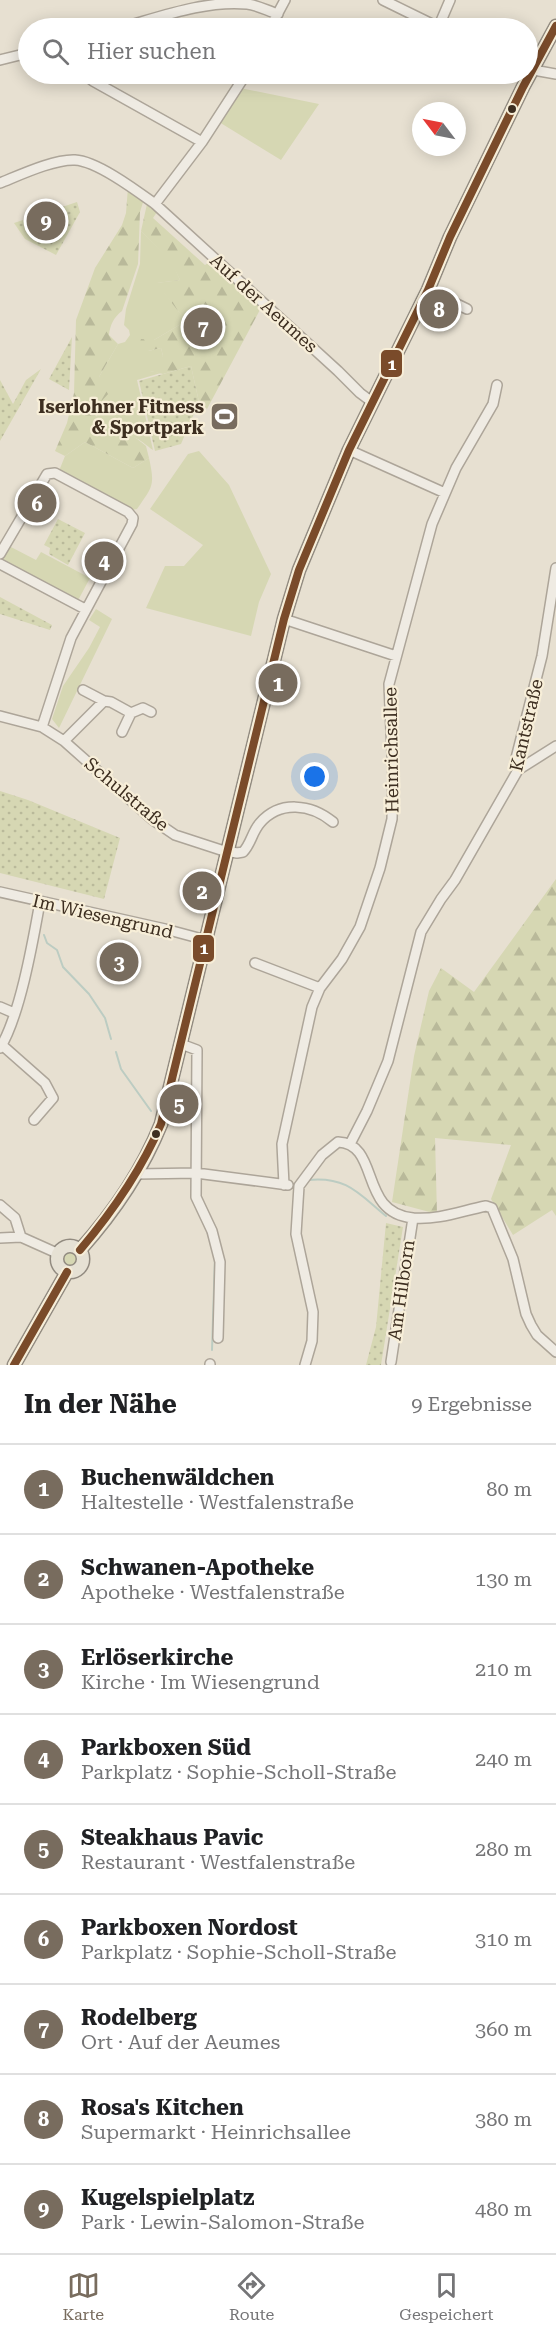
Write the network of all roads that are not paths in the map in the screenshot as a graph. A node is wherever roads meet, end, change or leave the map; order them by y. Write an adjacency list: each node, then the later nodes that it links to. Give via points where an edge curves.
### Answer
1 (285, 0): 4 (street)
2 (383, 0): 7 (street)
3 (450, 0): 8 (street)
4 (278, 14): 5 (street, via 228,2); 6 (street)
5 (156, 18)
6 (276, 18)
7 (419, 18)
8 (443, 18)
9 (556, 26): 11 (main road)
10 (18, 56): 12 (street)
11 (538, 56)
12 (0, 60)
13 (538, 71): 14 (street)
14 (556, 74)
15 (98, 84): 18 (street)
16 (239, 84): 18 (street)
17 (523, 84): 21 (main road)
18 (202, 141): 20 (street)
19 (0, 183): 20 (street, Auf der Aeumes, via 74,159 87,162)
20 (155, 204): 24 (street, Auf der Aeumes)
21 (428, 290): 22 (street); 24 (main road)
22 (467, 309)
23 (497, 385): 26 (street, Heinrichsallee, via 493,404)
24 (372, 402): 25 (main road)
25 (349, 450): 26 (street); 31 (main road)
26 (445, 493): 32 (street, Heinrichsallee, via 432,524)
27 (0, 554): 30 (street, via 47,474 55,473 128,512 132,524)
28 (0, 564): 30 (street)
29 (556, 568): 42 (street, Kantstraße, via 538,674 515,762)
30 (85, 609): 38 (street, via 71,638)
31 (284, 619): 32 (street); 44 (main road)
32 (396, 656): 49 (street, Heinrichsallee, via 389,684 392,819 360,927)
33 (83, 690): 34 (street)
34 (104, 701): 36 (street); 40 (street)
35 (151, 712): 36 (street, via 143,708)
36 (131, 713): 39 (street)
37 (0, 716): 38 (street, Schulstraße)
38 (42, 727): 40 (street, Schulstraße)
39 (122, 732)
40 (64, 741): 44 (street, Schulstraße, via 153,820 175,834)
41 (556, 746): 42 (street)
42 (518, 770): 55 (street, Kantstraße, via 422,932 388,1061)
43 (333, 822): 44 (street, via 315,810 288,807 258,825 243,852)
44 (228, 852): 47 (main road)
45 (0, 892): 46 (street, Im Wiesengrund)
46 (40, 902): 47 (street, Im Wiesengrund); 51 (street)
47 (206, 940): 52 (main road)
48 (255, 963): 49 (street)
49 (320, 988): 58 (street, Heinrichsallee, via 312,1007 282,1144)
50 (0, 1007): 51 (street)
51 (14, 1013): 53 (street)
52 (181, 1044): 56 (street, via 197,1050); 57 (main road, via 161,1124)
53 (1, 1046): 54 (street, via 45,1083 53,1098)
54 (34, 1120)
55 (350, 1144): 59 (street, via 338,1142 330,1147); 61 (street, via 363,1159 385,1207 397,1215)
56 (196, 1173): 57 (street); 58 (street); 67 (street, via 196,1197 212,1231 220,1262)
57 (137, 1174): 64 (main road, via 108,1220)
58 (284, 1185): 59 (street)
59 (299, 1186): 71 (street, via 296,1234 313,1311 312,1341)
60 (0, 1205): 62 (street, via 15,1218)
61 (413, 1218): 68 (street, via 492,1208 513,1258 531,1326); 69 (street, Am Hilborn)
62 (21, 1237): 63 (street); 65 (street)
63 (0, 1238)
64 (80, 1251): 65 (main road, via 68,1246); 66 (main road, via 84,1258 81,1266)
65 (59, 1254): 66 (main road, via 59,1265)
66 (68, 1272): 70 (main road)
67 (218, 1338)
68 (556, 1353)
69 (390, 1362)
70 (14, 1365)
71 (305, 1365)

